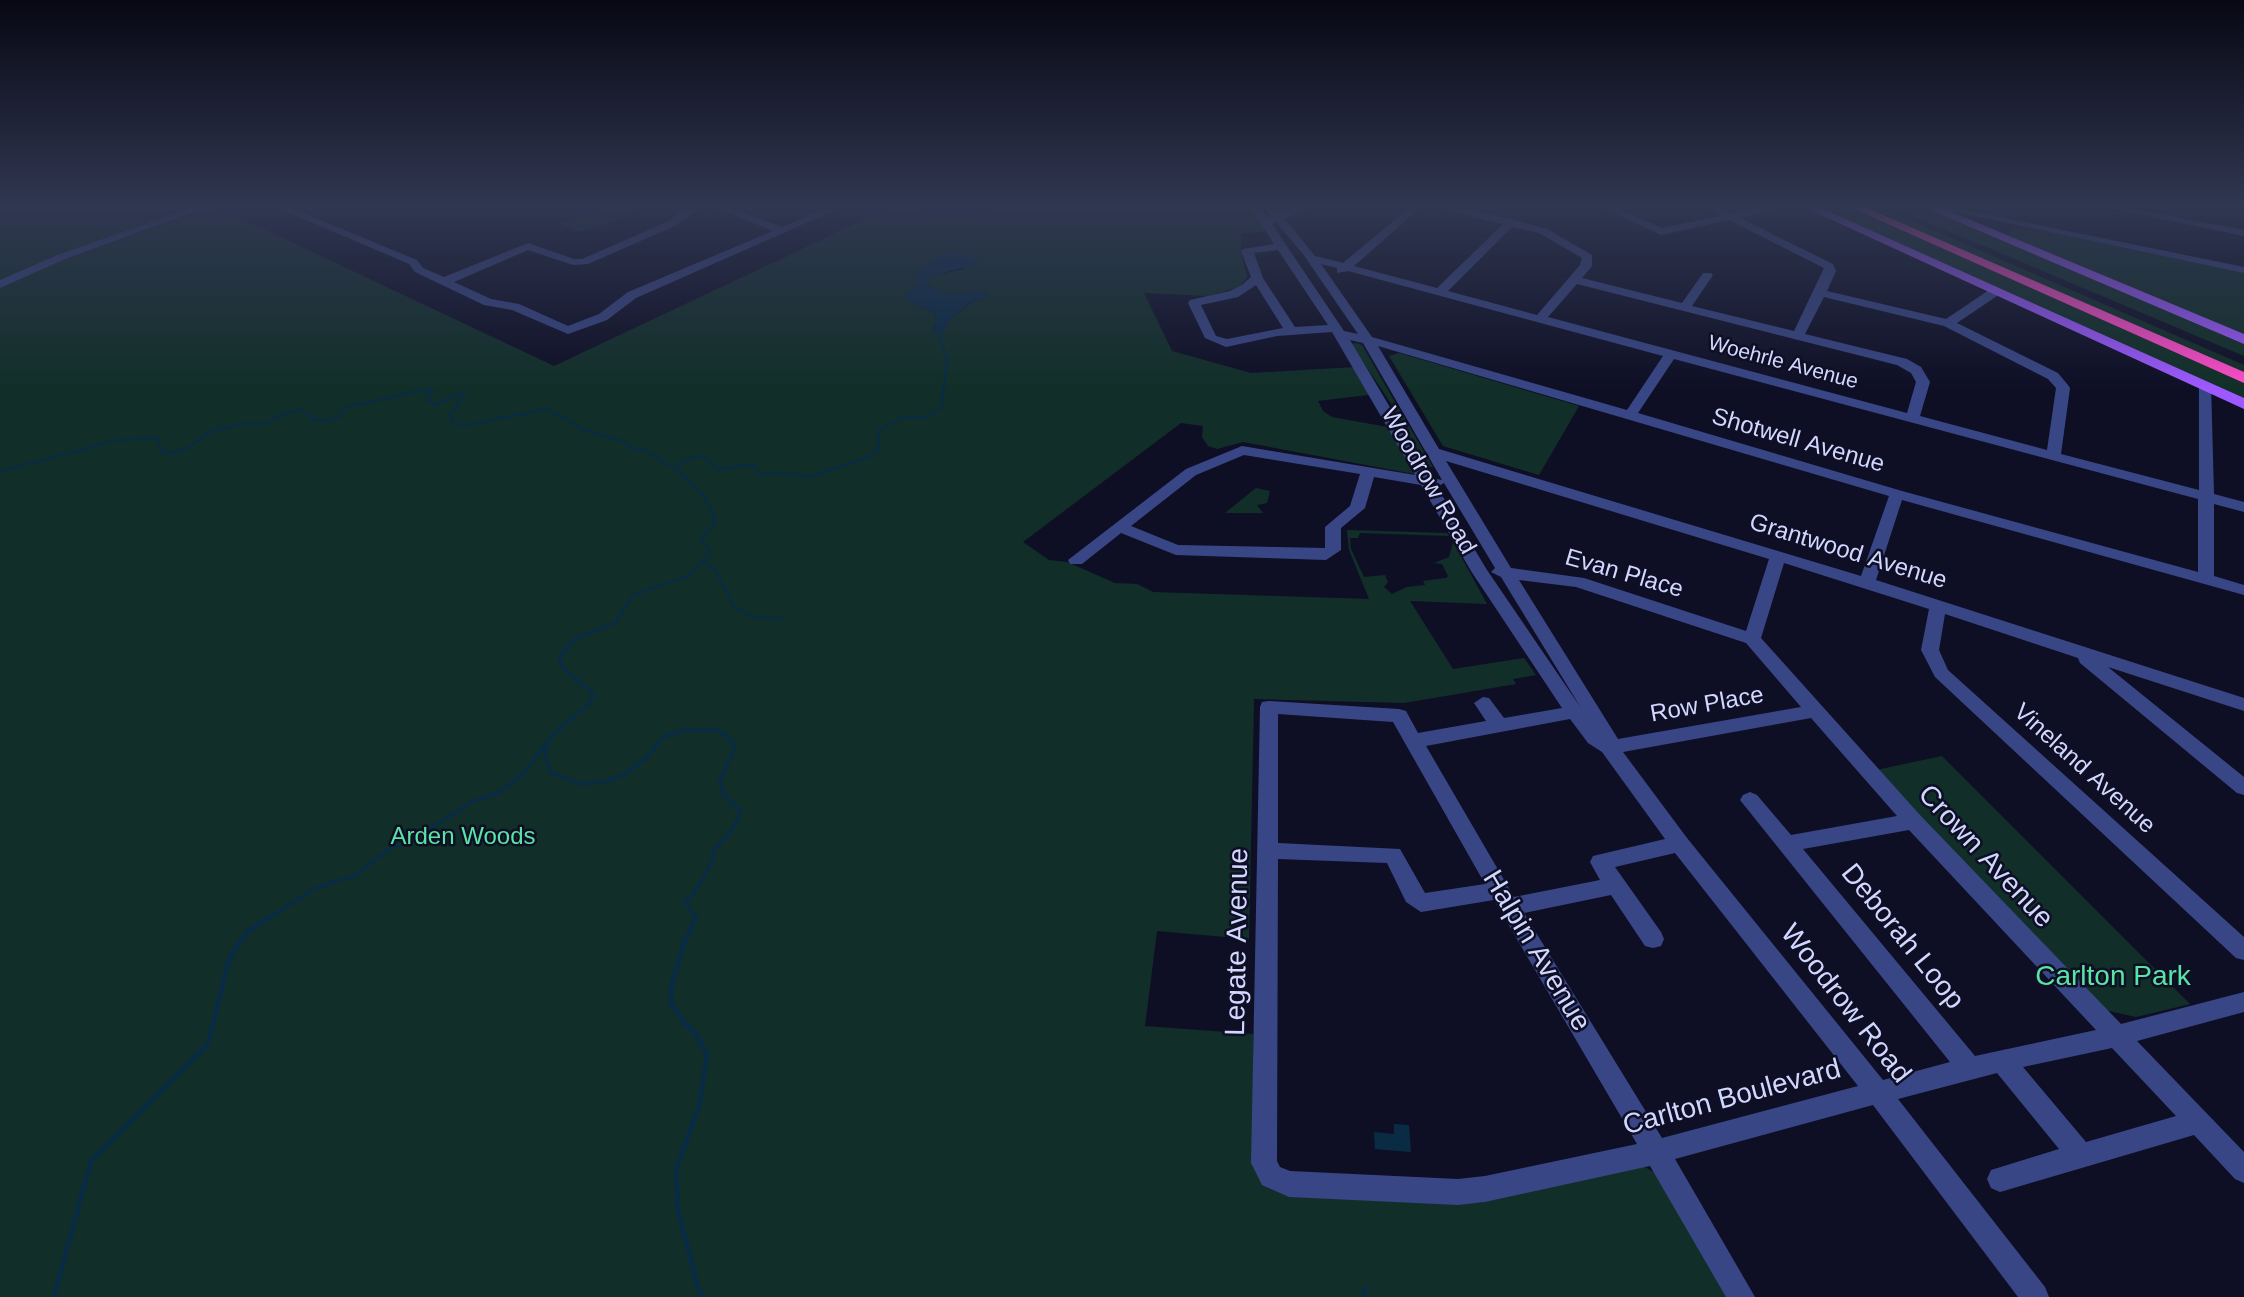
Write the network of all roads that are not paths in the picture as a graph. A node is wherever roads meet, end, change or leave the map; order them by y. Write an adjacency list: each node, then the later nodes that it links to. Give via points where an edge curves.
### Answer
1 (35, 269): 22 (street)
2 (418, 269): 20 (street)
3 (475, 269): 20 (street)
4 (691, 269): 20 (street, via 632,295 608,315 574,330)
5 (1253, 269): 18 (street)
6 (1296, 269): 30 (street, Woodrow Road)
7 (1318, 269): 21 (street, Woodrow Road)
8 (1344, 269): 21 (street)
9 (1351, 269): 24 (street, Woehrle Avenue)
10 (1464, 269): 24 (street)
11 (1584, 269): 19 (street)
12 (1829, 269): 25 (street)
13 (1946, 269): 23 (main road)
14 (1995, 269): 36 (highway)
15 (2026, 269): 35 (highway)
16 (2076, 269): 32 (main road)
17 (1707, 275): 26 (street)
18 (1257, 278): 29 (street); 29 (street, Shotwell Avenue, via 1234,294 1195,303 1211,338 1226,343)
19 (1575, 280): 26 (street); 27 (street)
20 (443, 282)
21 (1328, 282): 33 (street, Woodrow Road)
22 (0, 284)
23 (1996, 291): 28 (street); 37 (main road)
24 (1439, 293): 27 (street, Woehrle Avenue)
25 (1820, 293): 28 (street); 31 (street)
26 (1685, 307): 31 (street)
27 (1539, 320): 34 (street, Woehrle Avenue)
28 (1948, 323): 42 (street, via 2059,380 2063,388)
29 (1291, 331): 30 (street, Shotwell Avenue)
30 (1337, 331): 33 (street, Shotwell Avenue); 44 (street, Woodrow Road)
31 (1798, 335): 40 (street, via 1910,366 1923,382)
32 (2244, 339)
33 (1368, 340): 39 (street, Shotwell Avenue); 41 (street, Woodrow Road)
34 (1670, 355): 39 (street); 40 (street, Woehrle Avenue)
35 (2244, 363)
36 (2244, 378)
37 (2206, 387): 38 (main road); 47 (street)
38 (2244, 404)
39 (1630, 415): 46 (street, Shotwell Avenue)
40 (1912, 419): 42 (street, Woehrle Avenue)
41 (1436, 453): 45 (street, Woodrow Road); 50 (street, Grantwood Avenue)
42 (2053, 456): 47 (street, Woehrle Avenue)
43 (1368, 473): 44 (street); 49 (street, via 1242,450 1191,472); 49 (street, via 1357,508 1334,525 1333,550 1326,555 1176,550)
44 (1429, 483): 45 (street); 52 (street, Woodrow Road)
45 (1451, 483): 53 (street, Woodrow Road)
46 (1897, 494): 54 (street, Shotwell Avenue); 55 (street)
47 (2206, 497): 48 (street, Woehrle Avenue); 54 (street)
48 (2244, 507)
49 (1119, 527): 51 (street)
50 (1778, 556): 55 (street, Grantwood Avenue); 58 (street)
51 (1076, 560)
52 (1479, 571): 53 (street, Evan Place); 64 (street, Woodrow Road)
53 (1506, 573): 58 (street, Evan Place, via 1578,582); 67 (street, Woodrow Road, via 1608,736)
54 (2206, 579): 56 (street, Shotwell Avenue)
55 (1867, 583): 57 (street, Grantwood Avenue)
56 (2244, 590)
57 (1938, 606): 59 (street, Grantwood Avenue); 77 (street, Vineland Avenue, via 1930,650 1941,673)
58 (1752, 639): 63 (street, Crown Avenue)
59 (2078, 652): 61 (street, Grantwood Avenue); 68 (street)
60 (1483, 702): 65 (street)
61 (2244, 705)
62 (1269, 707): 66 (street, Halpin Avenue, via 1399,716); 73 (street, Legate Avenue)
63 (1814, 711): 67 (street, Row Place); 70 (street, Crown Avenue)
64 (1574, 712): 65 (street); 67 (street, Woodrow Road, via 1595,738)
65 (1499, 725): 66 (street)
66 (1414, 741): 75 (street, Halpin Avenue)
67 (1609, 747): 71 (street, Woodrow Road)
68 (2244, 788)
69 (1750, 800): 72 (street, Deborah Loop)
70 (1913, 821): 72 (street, Deborah Loop); 79 (street, Crown Avenue)
71 (1680, 844): 74 (street, via 1600,862); 82 (street, Woodrow Road)
72 (1787, 844): 81 (street, Deborah Loop)
73 (1269, 851): 75 (street, via 1393,855 1414,896 1425,904); 87 (street, Legate Avenue, via 1265,1163)
74 (1616, 885): 75 (street); 76 (street)
75 (1504, 898): 84 (street, Halpin Avenue)
76 (1653, 939)
77 (2244, 951)
78 (2244, 1002): 79 (street, Carlton Boulevard)
79 (2116, 1036): 80 (street, Carlton Boulevard); 83 (street, Crown Avenue)
80 (2003, 1062): 81 (street, Carlton Boulevard); 85 (street)
81 (1970, 1068): 82 (street, Carlton Boulevard)
82 (1878, 1092): 84 (street, Carlton Boulevard); 90 (street, Woodrow Road)
83 (2199, 1122): 85 (street); 86 (street, Crown Avenue)
84 (1656, 1152): 87 (street, Carlton Boulevard, via 1458,1192 1289,1184); 89 (street, Halpin Avenue)
85 (2080, 1156): 88 (street)
86 (2244, 1170)
87 (1271, 1177)
88 (2000, 1179)
89 (1741, 1297)
90 (2035, 1297)

